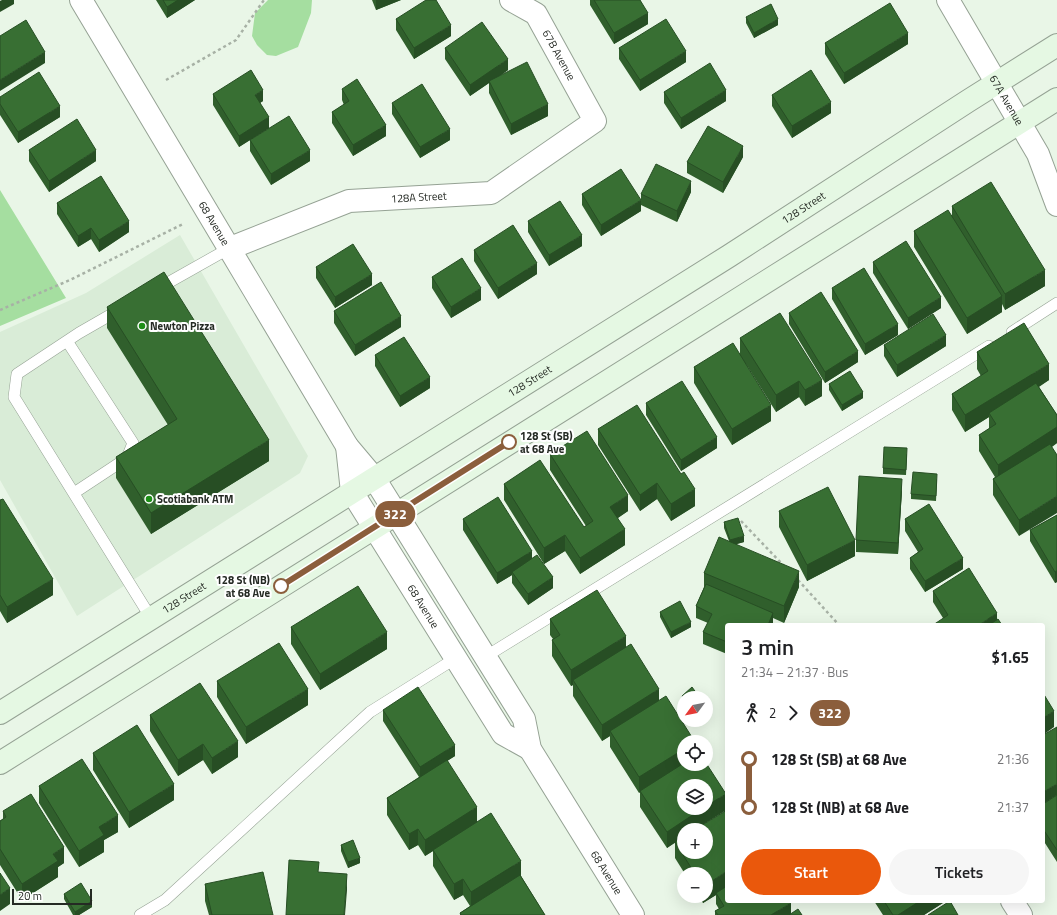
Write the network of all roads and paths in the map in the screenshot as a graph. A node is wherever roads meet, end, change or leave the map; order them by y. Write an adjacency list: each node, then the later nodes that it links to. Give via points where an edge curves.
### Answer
1 (82, 0): 13 (street, 68 Avenue)
2 (264, 0): 6 (path, via 236,40)
3 (511, 0): 9 (street, 67B Avenue, via 536,14)
4 (948, 0): 7 (street, 67A Avenue)
5 (1057, 45): 7 (main road, 128 Street)
6 (166, 80)
7 (996, 82): 10 (street, 67A Avenue); 20 (main road, 128 Street, via 729,256)
8 (1057, 99): 10 (main road)
9 (596, 121): 13 (street, 128A Street, via 491,193 349,201)
10 (1020, 122): 11 (street, 67A Avenue, via 1038,154); 24 (main road)
11 (1057, 205)
12 (183, 224): 17 (path, via 70,280)
13 (228, 249): 14 (lane); 19 (street, 68 Avenue)
14 (146, 295)
15 (132, 303): 18 (lane)
16 (1057, 303): 23 (lane)
17 (0, 310)
18 (67, 341): 22 (lane, via 17,374 14,397); 22 (lane, via 133,443 127,458)
19 (347, 446): 20 (street, 68 Avenue); 21 (street, 68 Avenue)
20 (374, 478): 21 (main road, 128 Street); 24 (street, 68 Avenue)
21 (352, 492): 25 (street, 68 Avenue); 28 (main road, 128 Street)
22 (74, 493): 28 (lane)
23 (730, 505): 26 (path, via 739,519); 30 (lane)
24 (396, 513): 25 (main road); 30 (street, 68 Avenue)
25 (374, 527): 31 (street, 68 Avenue); 34 (main road)
26 (787, 569)
27 (792, 575): 29 (path)
28 (151, 618): 32 (main road, 128 Street)
29 (837, 623)
30 (485, 657): 33 (street, 68 Avenue, via 524,719)
31 (456, 658): 33 (street, 68 Avenue, via 503,734); 36 (lane, via 370,712 165,900)
32 (0, 713)
33 (530, 749): 37 (street, 68 Avenue)
34 (0, 763)
35 (1013, 903): 38 (street)
36 (140, 915)
37 (633, 915)
38 (1021, 915)

